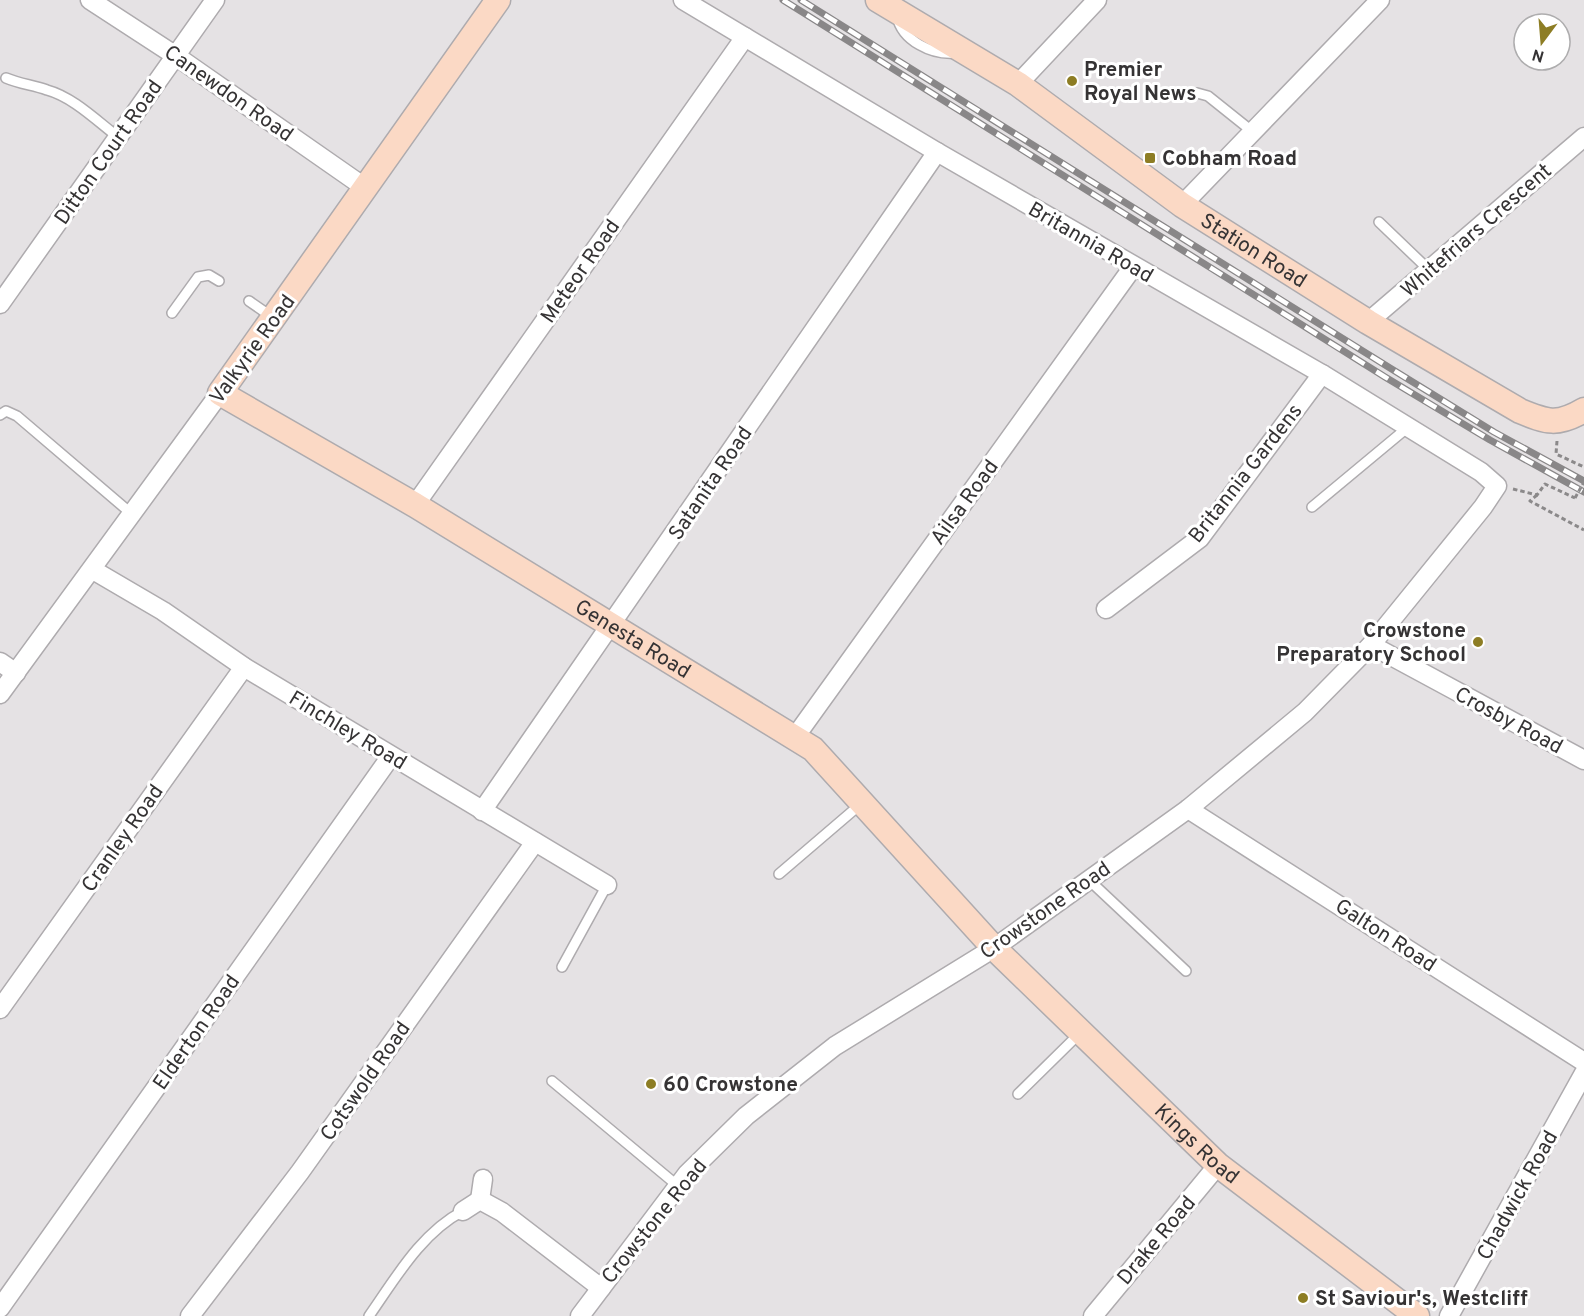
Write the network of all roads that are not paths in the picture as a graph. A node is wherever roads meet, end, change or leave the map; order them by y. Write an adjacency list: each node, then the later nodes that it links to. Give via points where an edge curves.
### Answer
1 (90, 0): 9 (street, Canewdon Road)
2 (215, 0): 9 (street, Ditton Court Road)
3 (498, 0): 17 (street, Valkyrie Road)
4 (682, 0): 8 (street, Britannia Road)
5 (1097, 0): 11 (street)
6 (1380, 0): 13 (street)
7 (887, 7): 11 (street, Station Road)
8 (745, 37): 16 (street, Britannia Road); 34 (street, Meteor Road)
9 (176, 56): 14 (street, Ditton Court Road); 17 (street, Canewdon Road)
10 (6, 78): 14 (lane, via 48,90 69,101)
11 (1018, 84): 18 (street, Station Road)
12 (1197, 93): 13 (lane, via 1208,96)
13 (1253, 132): 18 (street)
14 (118, 137): 24 (street, Ditton Court Road)
15 (1584, 137): 21 (street, Whitefriars Crescent)
16 (937, 152): 20 (street, Britannia Road); 39 (street, Satanita Road)
17 (367, 189): 26 (street, Valkyrie Road)
18 (1182, 205): 27 (street, Station Road)
19 (1379, 222): 21 (lane)
20 (1133, 267): 28 (street, Britannia Road); 45 (street, Ailsa Road)
21 (1429, 270): 27 (street, Whitefriars Crescent)
22 (219, 281): 25 (lane, via 201,275)
23 (249, 301): 26 (lane)
24 (0, 304)
25 (172, 313)
26 (274, 318): 29 (street, Valkyrie Road)
27 (1368, 322): 30 (street, Station Road, via 1520,411 1546,422)
28 (1322, 374): 32 (street, Britannia Road); 38 (street, Britannia Gardens, via 1200,538)
29 (220, 393): 34 (street, Genesta Road); 36 (street, Valkyrie Road)
30 (1584, 410)
31 (0, 415): 36 (lane, via 6,411 17,416)
32 (1407, 428): 33 (street, Britannia Road, via 1481,472); 35 (lane)
33 (1497, 486): 40 (street, Crowstone Road)
34 (415, 505): 39 (street, Genesta Road)
35 (1312, 507)
36 (133, 515): 37 (street, Valkyrie Road)
37 (93, 570): 42 (street, Finchley Road, via 163,611); 43 (street, Valkyrie Road)
38 (1106, 609)
39 (612, 625): 45 (street, Genesta Road); 50 (street, Satanita Road)
40 (1371, 645): 47 (street, Crosby Road); 49 (street, Crowstone Road, via 1305,712)
41 (0, 662): 43 (street)
42 (244, 667): 46 (street, Finchley Road); 58 (street, Cranley Road)
43 (16, 672): 44 (street, Valkyrie Road)
44 (0, 694)
45 (795, 737): 48 (street, Genesta Road, via 813,750)
46 (392, 756): 50 (street, Finchley Road); 70 (street, Elderton Road)
47 (1584, 760)
48 (862, 803): 52 (lane); 55 (street, Genesta Road)
49 (1188, 809): 53 (street, Crowstone Road); 60 (street, Galton Road)
50 (482, 811): 51 (street, Finchley Road)
51 (535, 842): 54 (street, Finchley Road); 71 (street, Cotswold Road, via 300,1172)
52 (779, 874)
53 (1089, 880): 55 (street, Crowstone Road); 57 (lane)
54 (607, 885): 56 (lane)
55 (994, 948): 59 (street, Kings Road); 66 (street, Crowstone Road, via 835,1046 746,1116)
56 (562, 967)
57 (1186, 971)
58 (0, 1009)
59 (1080, 1033): 63 (lane); 64 (street, Kings Road)
60 (1584, 1062)
61 (1584, 1073): 76 (street, Chadwick Road)
62 (552, 1081): 66 (lane)
63 (1018, 1094)
64 (1218, 1165): 74 (street, Drake Road); 75 (street, Kings Road)
65 (483, 1179): 67 (street)
66 (678, 1186): 69 (street, Crowstone Road)
67 (480, 1200): 68 (street); 69 (street, via 502,1212)
68 (463, 1211): 72 (lane, via 447,1220 410,1259)
69 (600, 1288): 73 (street, Crowstone Road)
70 (0, 1308)
71 (190, 1316)
72 (369, 1316)
73 (580, 1316)
74 (1093, 1316)
75 (1417, 1316)
76 (1449, 1316)

